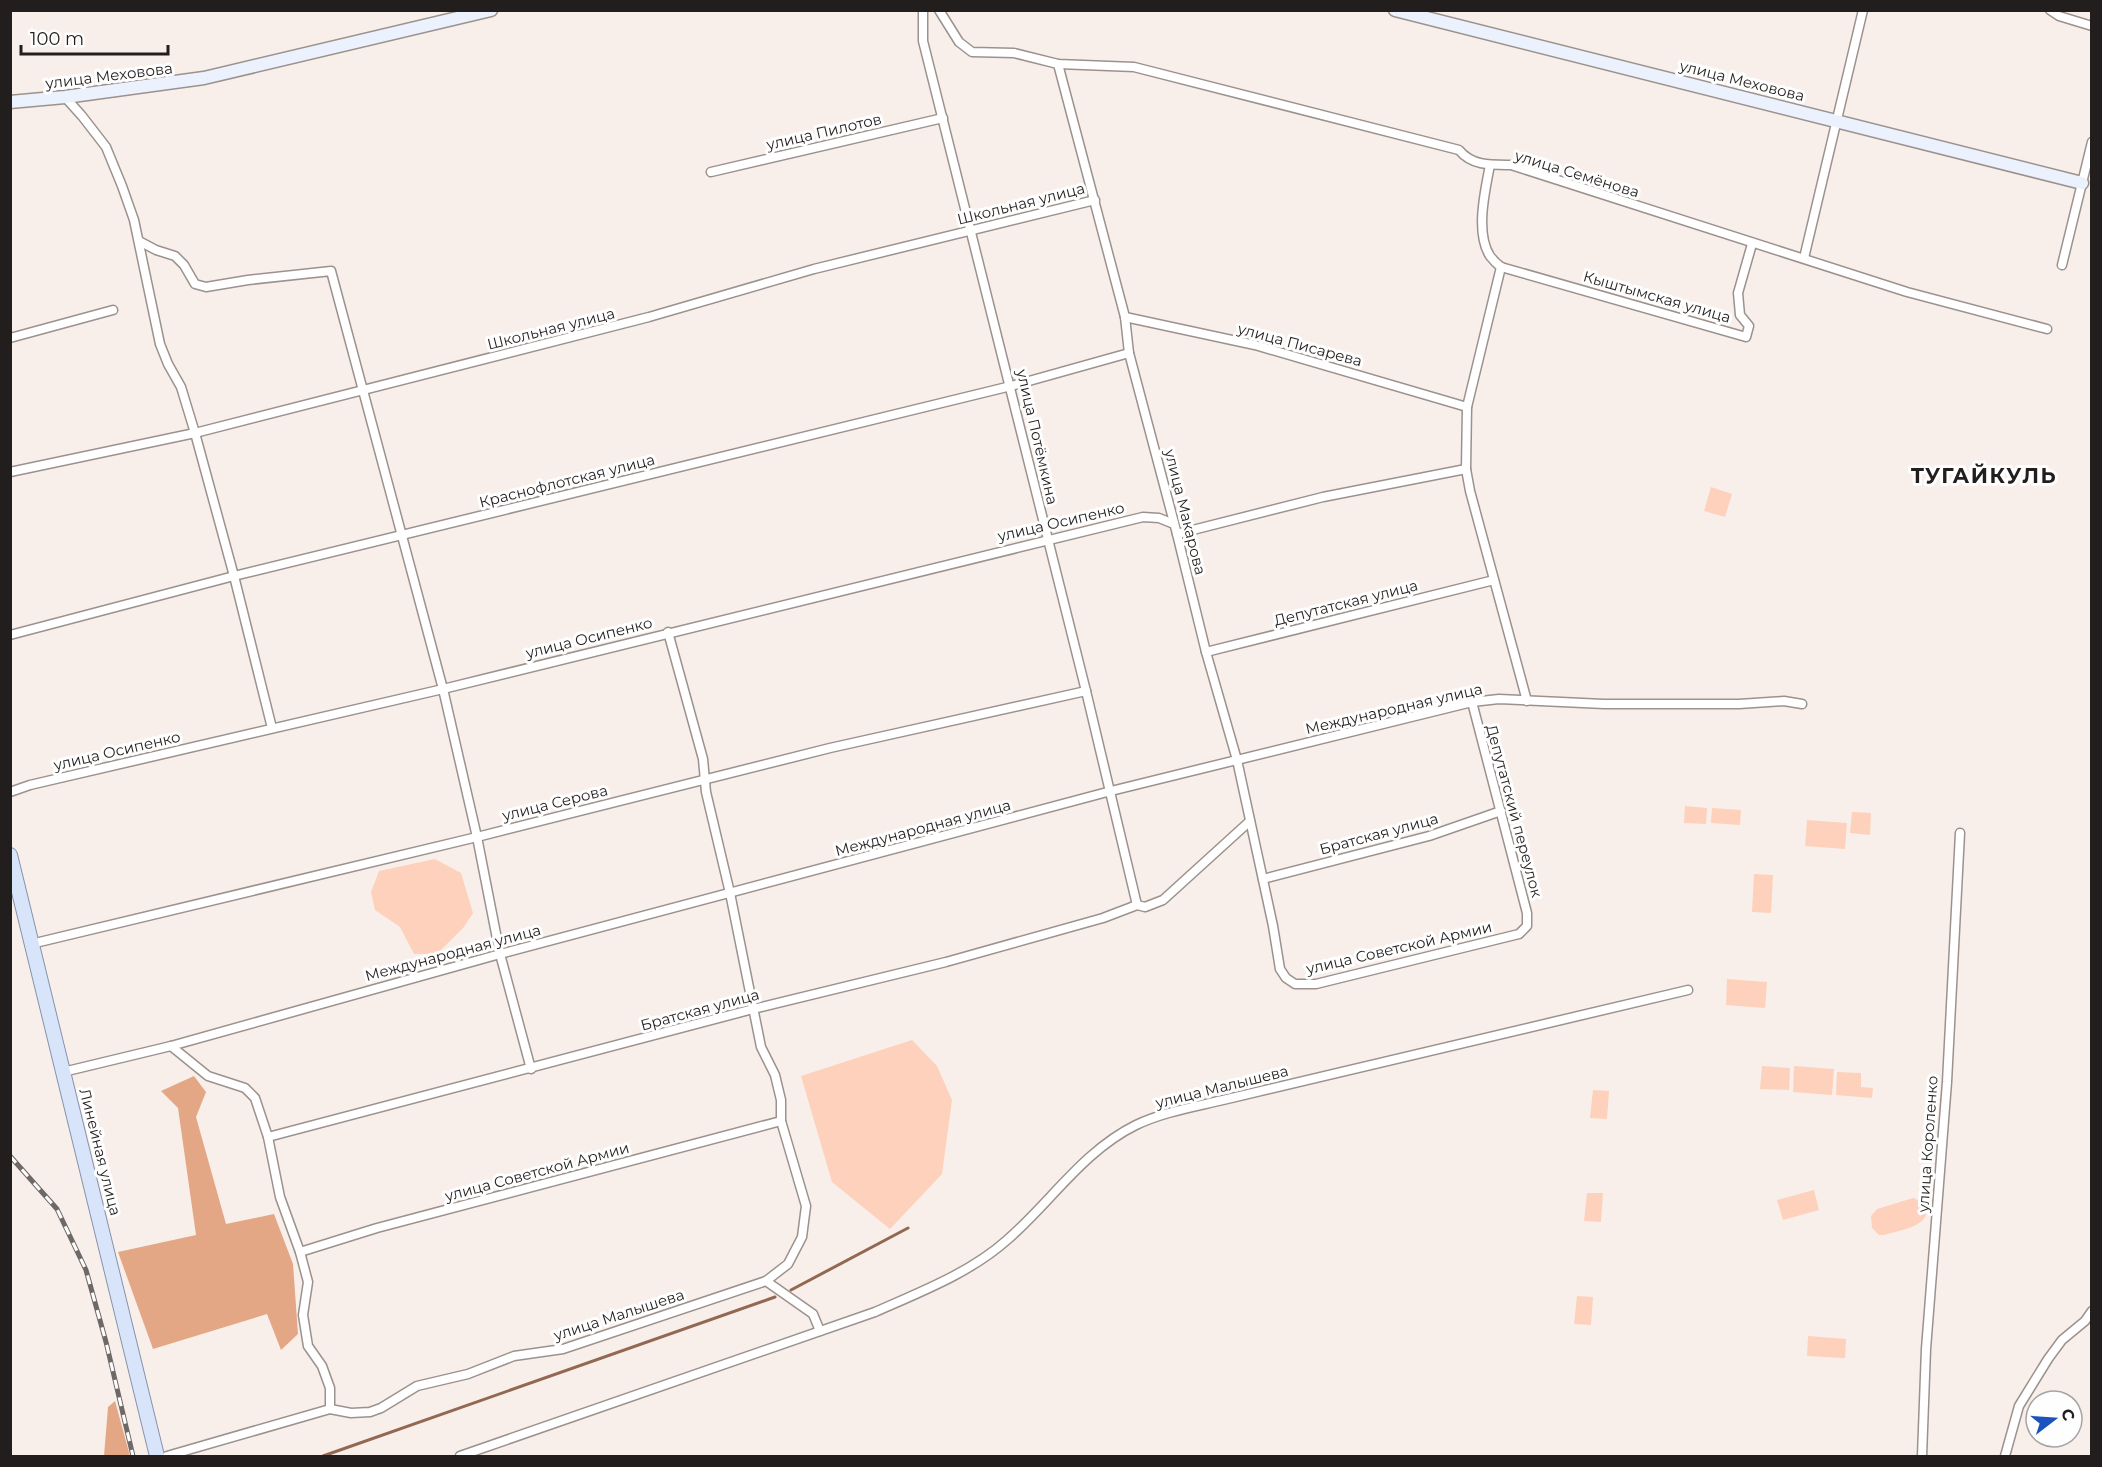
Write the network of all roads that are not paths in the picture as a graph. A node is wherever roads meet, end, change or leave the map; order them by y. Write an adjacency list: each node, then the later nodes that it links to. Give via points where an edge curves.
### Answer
1 (491, 10): 9 (street, улица Меховова, via 204,78)
2 (923, 10): 11 (street, улица Потёмкина, via 923,41)
3 (939, 10): 8 (street, улица Семёнова, via 959,42 972,52 1014,53)
4 (1395, 10): 12 (street, улица Меховова)
5 (1863, 10): 12 (street)
6 (2050, 10): 7 (street)
7 (2091, 26)
8 (1058, 64): 14 (street, улица Семёнова, via 1134,68 1459,150 1466,158); 17 (street, улица Макарова)
9 (65, 98): 10 (street, улица Меховова); 19 (street, via 106,147)
10 (10, 102)
11 (943, 118): 15 (street, улица Пилотов); 18 (street, улица Потёмкина)
12 (1837, 120): 16 (street, улица Меховова); 21 (street)
13 (2091, 142): 16 (street)
14 (1490, 165): 20 (street, улица Семёнова, via 1511,165); 23 (street, via 1482,202 1484,238 1490,256)
15 (711, 172)
16 (2082, 183): 22 (street)
17 (1095, 200): 18 (street, Школьная улица); 25 (street, улица Макарова)
18 (971, 230): 29 (street, улица Потёмкина); 30 (street, Школьная улица)
19 (139, 241): 30 (street, via 175,256 195,284 206,287 332,271); 32 (street, via 160,344 181,387)
20 (1752, 244): 21 (street, улица Семёнова); 23 (street, Кыштымская улица, via 1738,293 1740,315 1749,326 1746,337)
21 (1804, 258): 26 (street, улица Семёнова, via 1907,292)
22 (2062, 265)
23 (1501, 267): 31 (street)
24 (113, 310): 27 (street)
25 (1125, 317): 28 (street, улица Макарова); 31 (street, улица Писарева, via 1255,345)
26 (2047, 329)
27 (10, 338)
28 (1130, 353): 29 (street, Краснофлотская улица); 35 (street, улица Макарова)
29 (1011, 386): 37 (street, Краснофлотская улица); 38 (street, улица Потёмкина)
30 (364, 390): 32 (street, Школьная улица); 37 (street)
31 (1467, 406): 33 (street)
32 (195, 433): 34 (street, Школьная улица); 39 (street)
33 (1466, 469): 36 (street, via 1323,497); 40 (street)
34 (10, 472)
35 (1174, 524): 36 (street, улица Макарова); 38 (street, улица Осипенко, via 1143,517)
36 (1177, 534): 43 (street, улица Макарова)
37 (401, 535): 39 (street, Краснофлотская улица); 44 (street)
38 (1047, 541): 41 (street, улица Осипенко); 45 (street, улица Потёмкина)
39 (234, 576): 42 (street, Краснофлотская улица); 49 (street)
40 (1494, 580): 43 (street, Депутатская улица); 46 (street)
41 (668, 632): 44 (street, улица Осипенко); 51 (street, улица Малышева)
42 (10, 635)
43 (1206, 652): 50 (street, улица Макарова)
44 (443, 689): 49 (street, улица Осипенко); 57 (street)
45 (1086, 691): 51 (street, улица Серова); 52 (street, улица Потёмкина)
46 (1527, 700): 47 (street, Международная улица); 48 (street, Международная улица)
47 (1472, 702): 50 (street, Международная улица); 54 (street, Депутатский переулок)
48 (1802, 704)
49 (272, 728): 53 (street, улица Осипенко)
50 (1237, 760): 52 (street, Международная улица); 55 (street, улица Макарова)
51 (705, 779): 57 (street, улица Серова); 60 (street, улица Малышева)
52 (1111, 791): 60 (street, Международная улица); 61 (street, улица Потёмкина)
53 (10, 792)
54 (1501, 811): 59 (street, Братская улица, via 1429,836); 62 (street, Депутатский переулок)
55 (1250, 821): 59 (street, улица Макарова); 61 (street, Братская улица, via 1163,900 1145,907)
56 (1960, 833): 81 (street, улица Короленко)
57 (477, 837): 63 (street, улица Серова); 64 (street)
58 (10, 855): 63 (main road, Линейная улица)
59 (1263, 879): 65 (street, улица Макарова)
60 (730, 894): 64 (street, Международная улица); 67 (street, улица Малышева)
61 (1137, 905): 67 (street, Братская улица, via 945,962)
62 (1527, 926): 65 (street, улица Советской Армии, via 1519,934 1316,984 1295,984)
63 (31, 944): 70 (main road, Линейная улица)
64 (500, 954): 68 (street, Международная улица); 69 (street)
65 (1280, 969)
66 (1688, 990): 76 (street, улица Малышева, via 1151,1119 1108,1143 1007,1241 970,1266 926,1290)
67 (753, 1009): 69 (street, Братская улица); 71 (street, улица Малышева, via 761,1047 777,1083)
68 (171, 1046): 70 (street, Международная улица); 72 (street, via 208,1076 245,1088 255,1098)
69 (531, 1069): 72 (street, Братская улица)
70 (63, 1072): 78 (main road, Линейная улица)
71 (781, 1121): 73 (street, улица Советской Армии); 74 (street, улица Малышева, via 806,1206 802,1237 789,1264)
72 (268, 1137): 73 (street, via 280,1197)
73 (300, 1252): 77 (street, via 308,1282 303,1315 308,1346 322,1366 330,1388)
74 (766, 1281): 76 (street, via 813,1314); 77 (street, улица Малышева, via 563,1349 513,1356 468,1374 417,1386 370,1412)
75 (2091, 1311): 82 (street, via 2062,1340 2019,1406)
76 (820, 1332): 80 (street, улица Малышева)
77 (330, 1409): 79 (street, улица Малышева)
78 (157, 1456)
79 (167, 1456)
80 (460, 1456)
81 (1922, 1456)
82 (2005, 1456)

